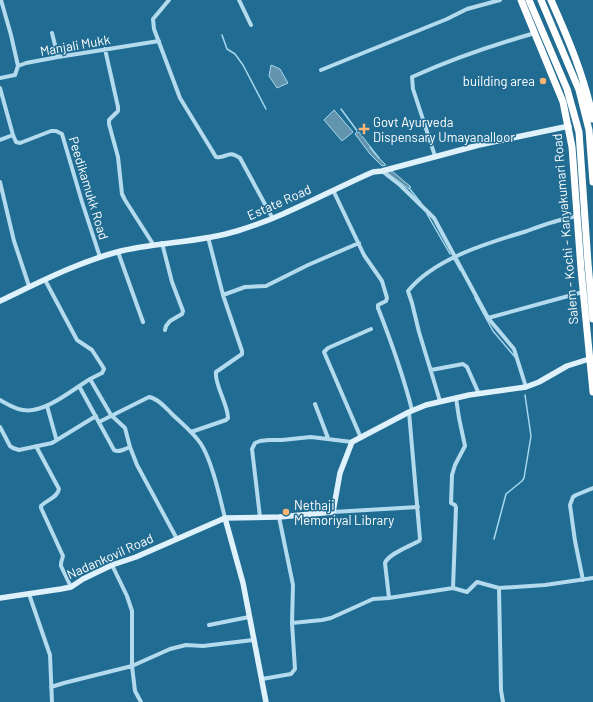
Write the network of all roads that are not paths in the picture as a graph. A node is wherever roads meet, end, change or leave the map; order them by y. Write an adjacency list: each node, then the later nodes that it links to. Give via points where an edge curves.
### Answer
1 (1, 0): 15 (street)
2 (169, 0): 12 (street, via 153,19)
3 (239, 0): 9 (street)
4 (500, 0): 16 (street, via 467,9)
5 (521, 0): 11 (highway, Salem - Kochi - Kanyakumari Road)
6 (529, 0): 44 (highway, via 567,89 580,132)
7 (541, 0): 27 (highway, via 579,90 589,130)
8 (551, 0): 19 (highway)
9 (250, 25)
10 (52, 33): 14 (street)
11 (535, 33): 21 (highway, Salem - Kochi - Kanyakumari Road, via 563,102); 24 (street, via 470,53 412,76 413,89)
12 (159, 42): 13 (street, Manjali Mukk); 30 (street, via 180,98 216,157 233,154 240,158)
13 (105, 49): 14 (street, Manjali Mukk); 34 (street, via 118,107 109,124 118,156 122,194)
14 (58, 57): 15 (street, Manjali Mukk)
15 (18, 66): 17 (street, Manjali Mukk, via 15,75)
16 (321, 70)
17 (0, 78)
18 (1, 90): 22 (street)
19 (591, 99): 20 (highway)
20 (593, 119)
21 (569, 126): 24 (street, Estate Road, via 479,144); 29 (highway, Salem - Kochi - Kanyakumari Road)
22 (13, 135): 23 (street); 36 (street, Peedikamukk Road, via 16,142 20,143 51,131 56,130 62,134)
23 (0, 140)
24 (435, 156): 25 (street, Estate Road)
25 (382, 171): 28 (street, Estate Road, via 373,172); 37 (street, via 434,218)
26 (0, 182): 39 (street, via 13,236)
27 (593, 182)
28 (334, 190): 30 (street, Estate Road); 33 (street)
29 (577, 216): 37 (street, via 495,241); 40 (highway, Salem - Kochi - Kanyakumari Road)
30 (273, 219): 31 (street, Estate Road)
31 (208, 238): 32 (street, Estate Road); 41 (street)
32 (162, 243): 34 (street, Estate Road); 47 (street, via 183,311 166,326)
33 (359, 243): 41 (street, via 266,286 245,287); 60 (street, via 382,281 387,295 386,300 378,305 378,308 401,369)
34 (153, 244): 35 (street, Estate Road)
35 (118, 252): 36 (street, Estate Road); 45 (street)
36 (100, 257): 38 (street, Estate Road)
37 (455, 257): 43 (street); 49 (street, via 423,276 408,291)
38 (45, 280): 39 (street, Estate Road); 50 (street, via 77,340 92,350 104,369)
39 (30, 286): 42 (street, Estate Road)
40 (583, 292): 43 (street); 48 (highway, Salem - Kochi - Kanyakumari Road)
41 (223, 295): 65 (street, via 242,351 241,356 218,370 215,375 228,418)
42 (0, 301)
43 (488, 318): 52 (street, via 514,349)
44 (593, 319)
45 (143, 322)
46 (371, 329): 68 (street, via 324,352)
47 (165, 330)
48 (589, 359): 52 (street, via 567,366); 53 (highway, Salem - Kochi - Kanyakumari Road)
49 (431, 370): 54 (street, via 463,364 468,367); 57 (street)
50 (90, 379): 51 (street); 61 (street)
51 (79, 386): 59 (street); 62 (street)
52 (526, 387): 54 (street)
53 (593, 392)
54 (479, 394): 55 (street)
55 (456, 398): 57 (street); 83 (street, via 465,446 452,475 451,503 456,508)
56 (0, 400): 59 (street, via 24,411)
57 (440, 401): 60 (street)
58 (315, 404): 67 (street)
59 (47, 406): 66 (street)
60 (410, 411): 68 (street); 73 (street)
61 (111, 415): 63 (street); 65 (street, via 149,397); 71 (street, via 125,428)
62 (96, 416): 63 (street); 70 (street, via 52,442)
63 (99, 422): 71 (street, via 116,452)
64 (0, 427): 70 (street, via 6,441 13,448 19,450)
65 (190, 432): 77 (street, via 204,449)
66 (56, 438)
67 (328, 438): 69 (street); 76 (street, via 311,437 255,443 252,449)
68 (361, 438): 69 (street)
69 (352, 442): 74 (street, via 340,473)
70 (36, 446): 82 (street, via 58,489 57,494 41,506 63,556 61,566)
71 (130, 447): 78 (street)
72 (593, 488): 81 (street, via 573,497 570,505)
73 (418, 507): 74 (street); 87 (street, via 419,542 390,556 385,563)
74 (333, 512): 75 (street)
75 (279, 516): 76 (street); 89 (street, via 293,585)
76 (260, 517): 77 (street)
77 (225, 518): 78 (street, Nadankovil Road); 88 (street, via 243,583)
78 (177, 539): 79 (street, Nadankovil Road)
79 (112, 565): 82 (street, Nadankovil Road); 92 (street, via 132,611)
80 (593, 578): 81 (street)
81 (583, 580): 84 (street)
82 (71, 587): 85 (street, Nadankovil Road)
83 (453, 588): 84 (street, via 467,592 477,582); 87 (street)
84 (499, 588): 98 (street)
85 (29, 594): 86 (street, Nadankovil Road); 94 (street, via 50,655)
86 (0, 598)
87 (389, 598): 89 (street, via 373,599 331,618)
88 (249, 617): 90 (street); 91 (street)
89 (292, 623): 93 (street, via 294,669 291,674)
90 (209, 625)
91 (253, 640): 92 (street, via 203,646 186,645 170,649); 93 (street)
92 (132, 666): 94 (street); 96 (street, via 135,691)
93 (262, 679): 97 (street)
94 (51, 687): 95 (street)
95 (52, 702)
96 (141, 702)
97 (266, 702)
98 (503, 702)

